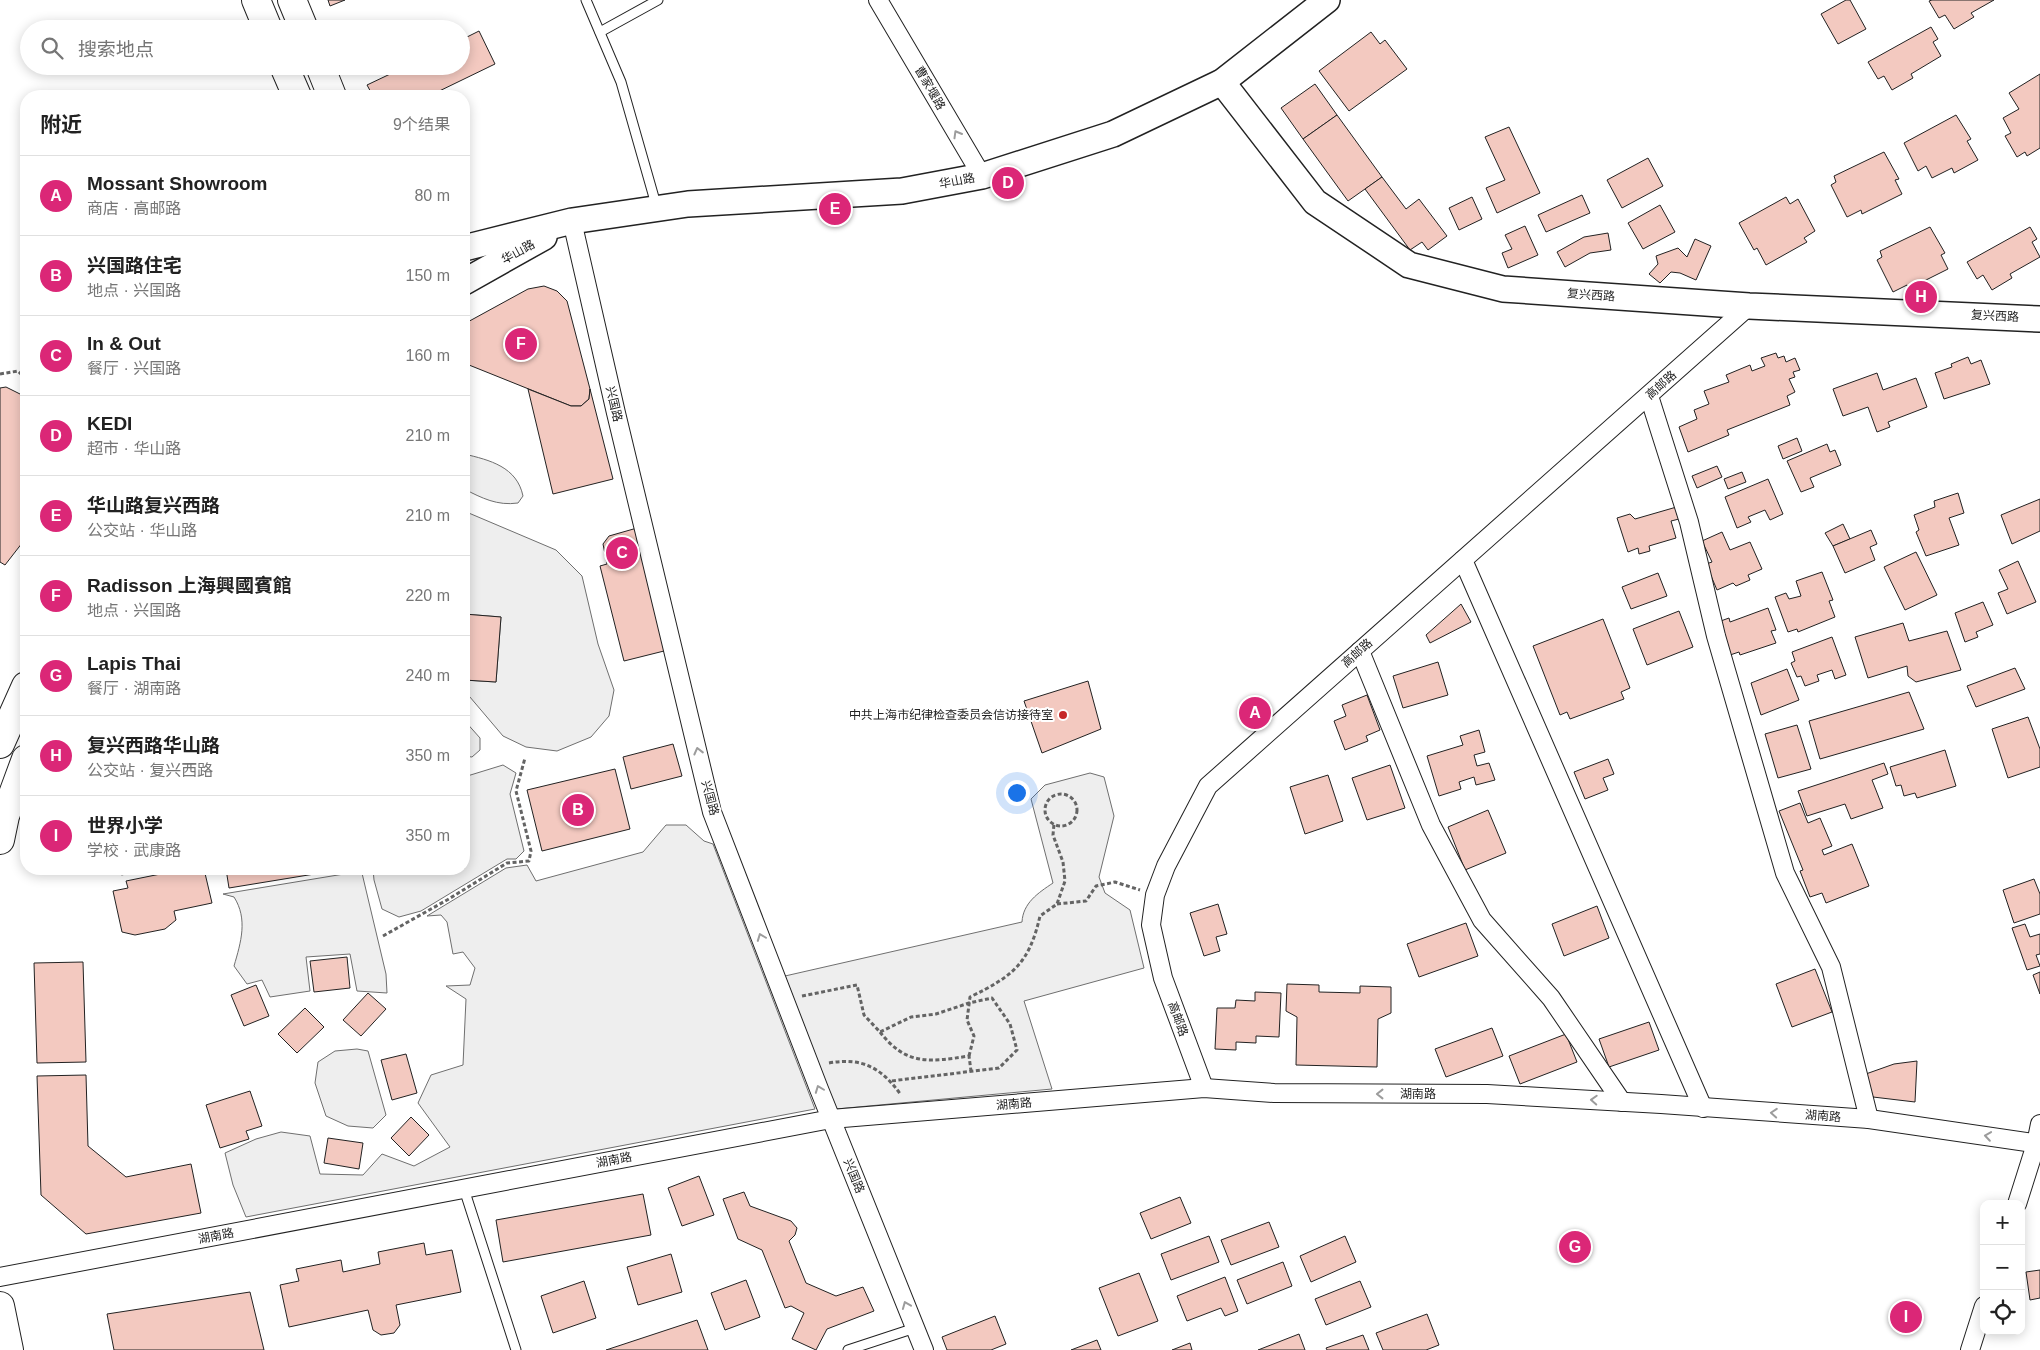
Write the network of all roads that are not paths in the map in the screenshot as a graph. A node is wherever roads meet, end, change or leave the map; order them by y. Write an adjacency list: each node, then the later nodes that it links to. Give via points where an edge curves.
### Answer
1 (256, 0): 7 (main road)
2 (292, 0): 8 (main road)
3 (586, 0): 9 (lane)
4 (658, 0): 9 (lane)
5 (878, 0): 15 (street, 曹家堰路, one-way to 5)
6 (1327, 0): 12 (main road, 华山路)
7 (264, 20)
8 (300, 20)
9 (600, 32): 16 (lane, via 621,82)
10 (288, 75): 13 (main road)
11 (324, 75): 14 (main road)
12 (1222, 82): 15 (main road, 华山路, via 1113,134); 20 (main road, 复兴西路, via 1314,202 1409,265 1503,289)
13 (294, 90)
14 (330, 90)
15 (982, 176): 16 (main road, 华山路, via 902,192 688,204)
16 (657, 209): 17 (main road, 华山路)
17 (572, 221): 18 (main road, 华山路); 19 (main road, 华山路); 32 (street, 兴国路, one-way to 17, via 712,812)
18 (470, 246)
19 (470, 279)
20 (1749, 306): 21 (main road, 复兴西路); 22 (street, 高邮路)
21 (2040, 319)
22 (1649, 396): 23 (street, 高邮路); 33 (street, via 1689,522 1716,636 1785,873 1831,967)
23 (1462, 560): 24 (street, 高邮路); 31 (street)
24 (1360, 651): 29 (street, 高邮路, via 1208,786 1166,866 1156,894 1151,925 1163,978); 30 (street, via 1431,825 1482,920 1551,998)
25 (20, 699): 26 (main road)
26 (0, 744)
27 (20, 775): 28 (main road)
28 (0, 840)
29 (1204, 1088): 30 (street, 湖南路, one-way to 29, via 1488,1094 1274,1093); 32 (street, 湖南路)
30 (1622, 1102): 31 (street, 湖南路)
31 (1703, 1108): 33 (street, 湖南路, one-way to 31)
32 (831, 1119): 36 (street, 湖南路); 41 (street, 兴国路, one-way to 32)
33 (1869, 1119): 35 (street, 湖南路, one-way to 33)
34 (2040, 1124): 35 (street)
35 (2038, 1144): 37 (street)
36 (464, 1189): 38 (street, 湖南路); 43 (lane)
37 (2017, 1200)
38 (0, 1277)
39 (0, 1306): 42 (main road)
40 (1980, 1319): 46 (street)
41 (915, 1328): 44 (lane); 45 (street, 兴国路)
42 (9, 1350)
43 (516, 1350)
44 (848, 1350)
45 (924, 1350)
46 (1970, 1350)

